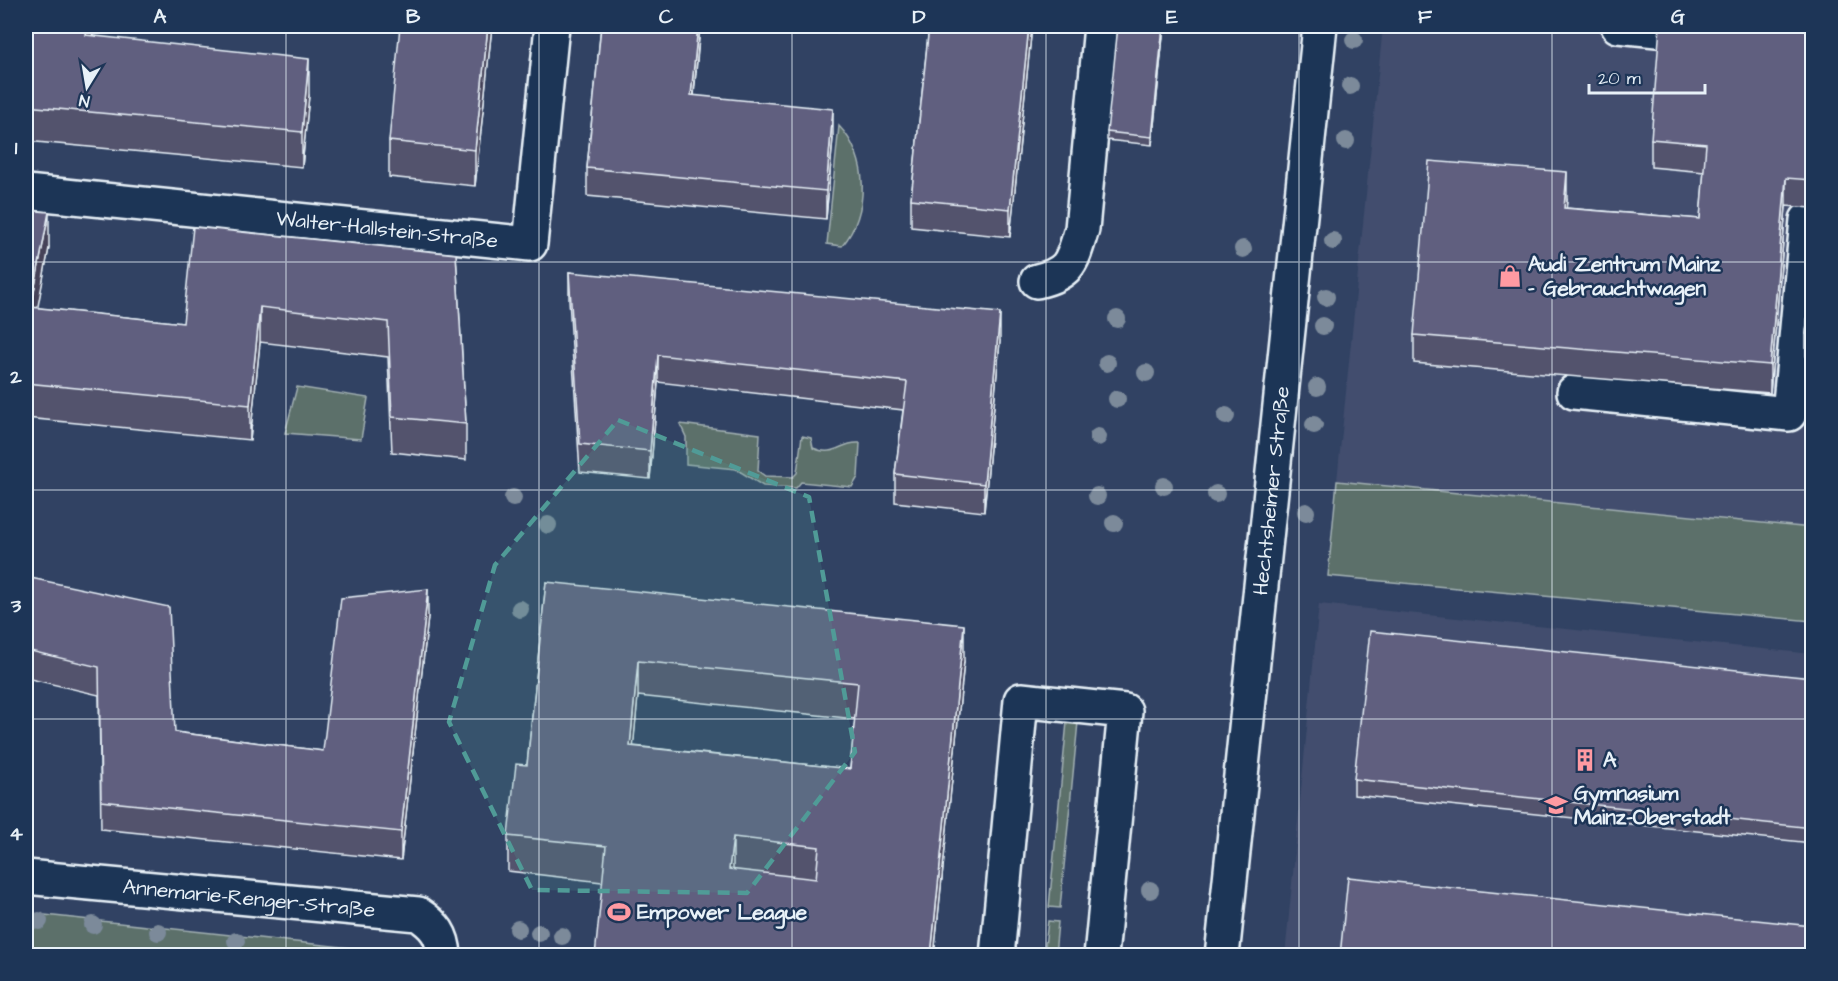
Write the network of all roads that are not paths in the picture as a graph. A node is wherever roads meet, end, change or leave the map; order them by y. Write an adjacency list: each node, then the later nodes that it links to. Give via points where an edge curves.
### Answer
1 (552, 26): 6 (street, Walter-Hallstein-Straße, via 530,244)
2 (1101, 26): 8 (street, via 1082,229 1073,260 1058,276)
3 (1320, 26): 14 (street, Hechtsheimer Straße)
4 (1618, 26): 5 (street)
5 (1733, 38)
6 (26, 192)
7 (1812, 220): 9 (street, via 1807,219 1789,414)
8 (1037, 281)
9 (1574, 392)
10 (26, 877): 11 (street, Annemarie-Renger-Straße, via 418,914 439,933)
11 (444, 956)
12 (997, 956): 13 (street, via 1021,700 1125,711)
13 (1101, 956)
14 (1222, 956)

